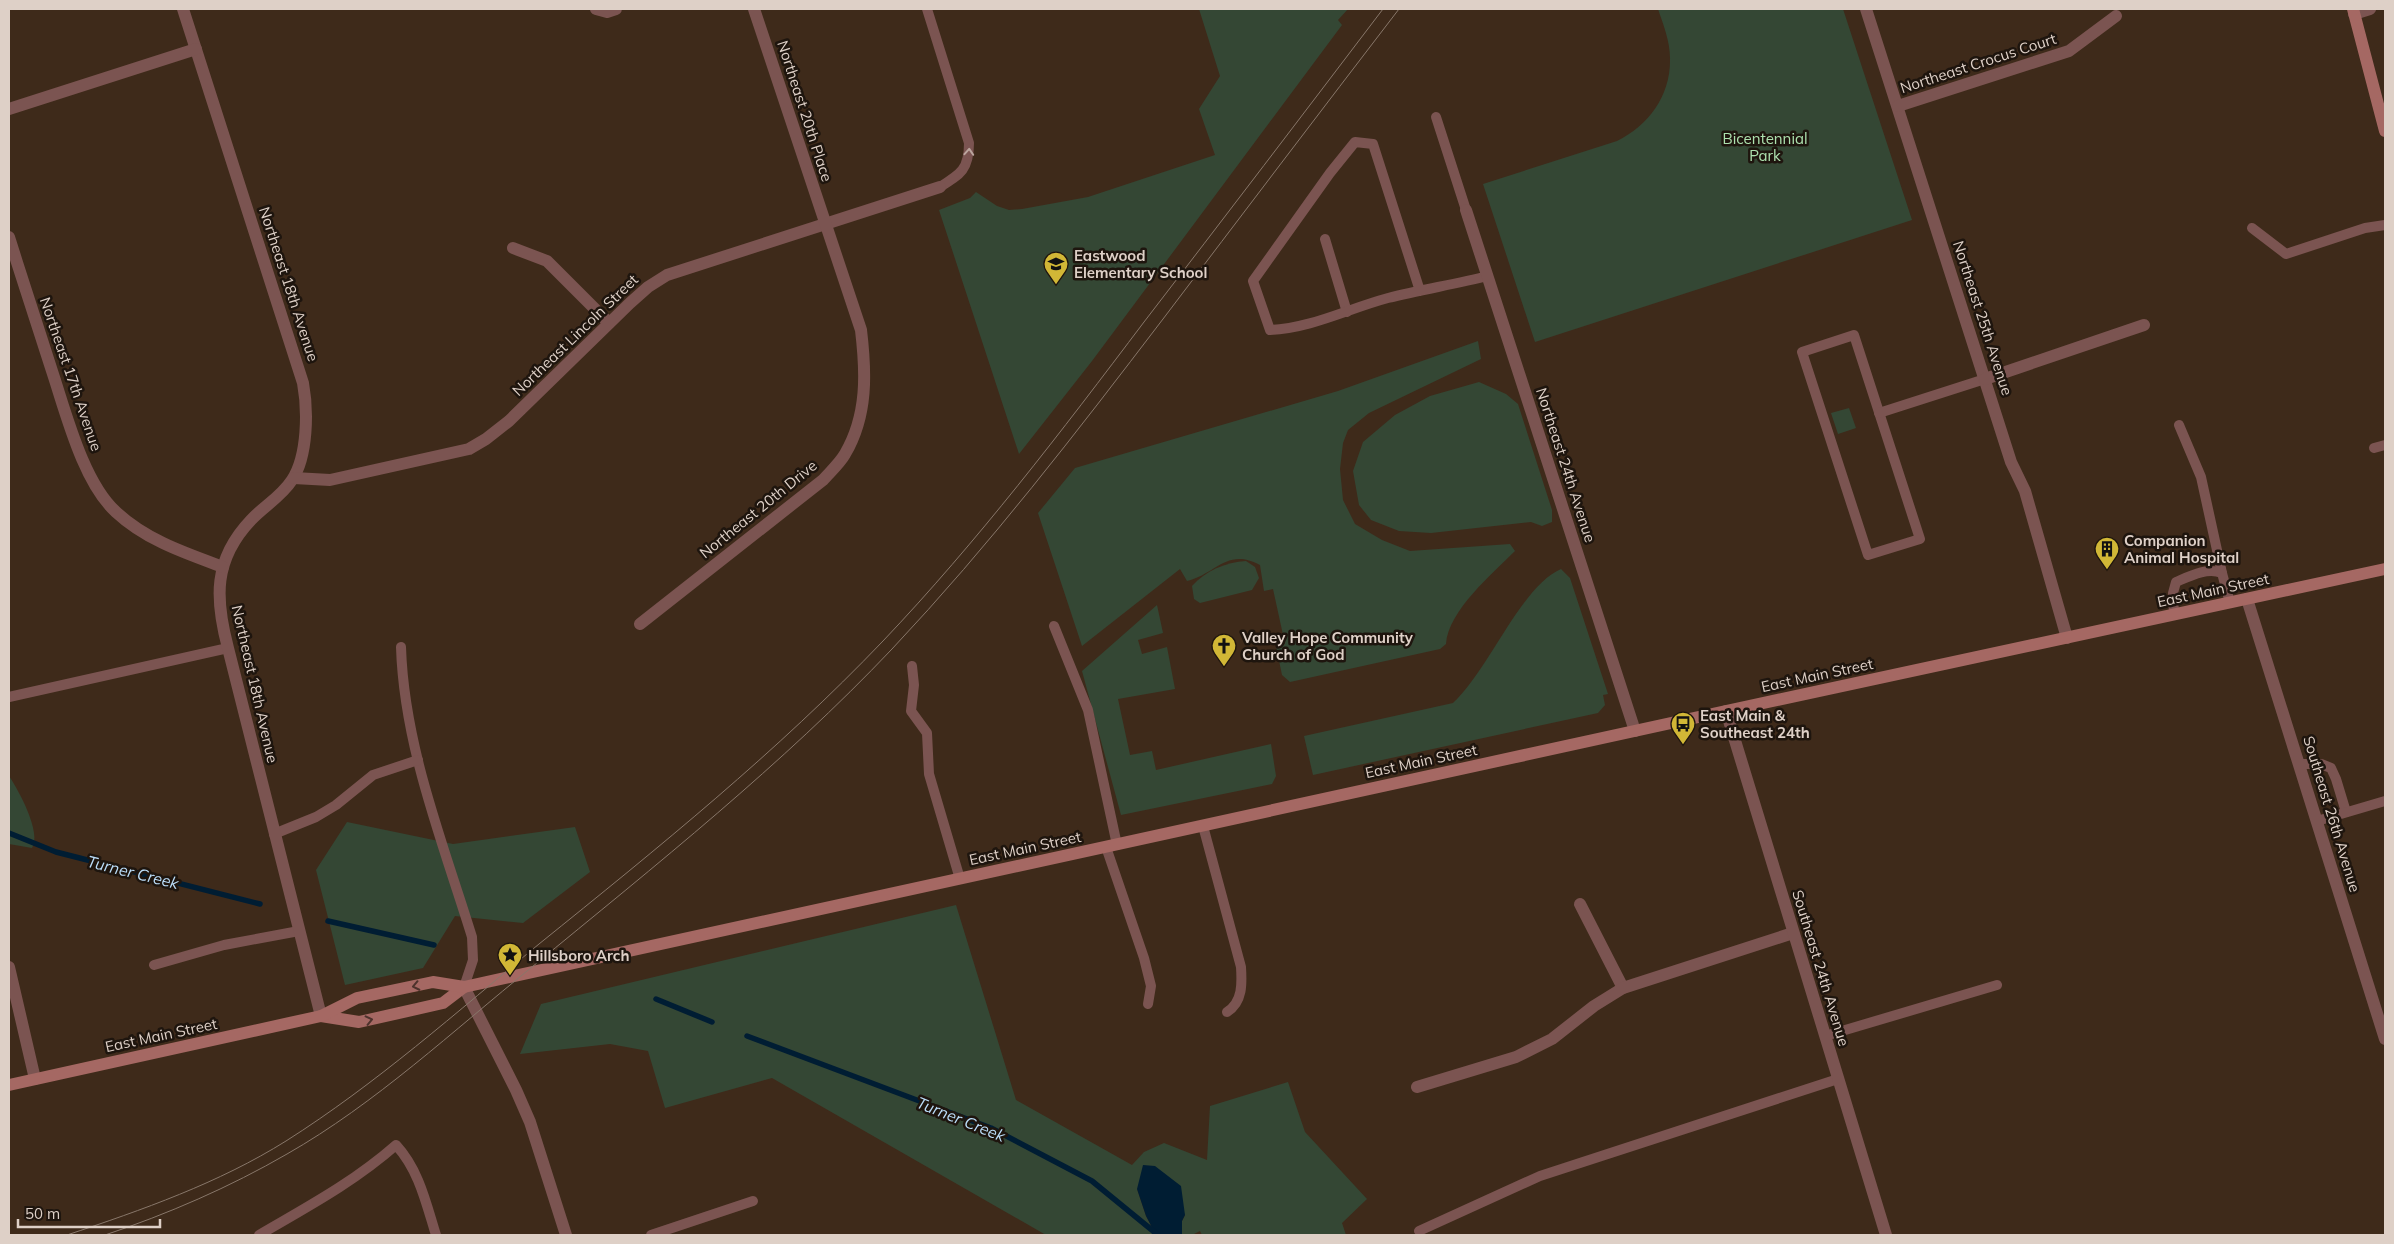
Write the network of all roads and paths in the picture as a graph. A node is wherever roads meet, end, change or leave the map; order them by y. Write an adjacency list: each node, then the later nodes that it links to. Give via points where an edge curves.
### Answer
1 (184, 9): 10 (street, Northeast 18th Avenue)
2 (596, 9): 3 (street, via 607,12)
3 (616, 9)
4 (754, 9): 17 (street, Northeast 20th Place)
5 (927, 9): 15 (lane, one-way to 5, via 965,167 969,143)
6 (1866, 9): 11 (street, Northeast 25th Avenue)
7 (2370, 9): 8 (street)
8 (2354, 11): 14 (main road)
9 (2116, 16): 11 (street, Northeast Crocus Court, via 2069,51)
10 (196, 48): 12 (street); 33 (street, Northeast 18th Avenue, via 303,383 307,404 306,429)
11 (1898, 106): 28 (street, Northeast 25th Avenue)
12 (9, 110)
13 (1436, 117): 16 (lane)
14 (2385, 130)
15 (940, 187): 17 (street, Northeast Lincoln Street)
16 (1466, 210): 23 (street, Northeast 24th Avenue)
17 (825, 223): 26 (street, Northeast Lincoln Street, via 667,275 648,287); 40 (street, Northeast 20th Drive, via 861,330 866,373 862,414 845,454 823,480)
18 (2385, 225): 19 (lane, via 2365,228 2286,254)
19 (2252, 228)
20 (9, 237): 34 (street, Northeast 17th Avenue, via 75,440 102,496 115,512 168,547)
21 (1325, 239): 25 (lane)
22 (513, 248): 26 (street, via 547,261)
23 (1488, 276): 24 (lane); 48 (street, Northeast 24th Avenue)
24 (1420, 291): 25 (lane); 25 (lane, via 1373,144 1355,142 1253,281 1270,330 1292,329)
25 (1348, 312)
26 (609, 323): 33 (street, Northeast Lincoln Street, via 509,421 480,444 432,459 330,480)
27 (2144, 325): 28 (street)
28 (1985, 379): 29 (lane); 42 (street, Northeast 25th Avenue, via 2011,462 2025,491)
29 (1880, 413): 29 (lane, via 1920,539 1868,555 1802,352 1854,335)
30 (2179, 424): 36 (lane, via 2201,477)
31 (2385, 444): 32 (lane)
32 (2374, 448)
33 (294, 478): 34 (street, Northeast 18th Avenue, via 284,492 240,532)
34 (223, 567): 44 (street, Northeast 18th Avenue, via 218,603)
35 (2385, 569): 37 (main road, East Main Street)
36 (2222, 573): 38 (lane); 39 (lane, via 2214,570 2176,582)
37 (2247, 599): 38 (main road, East Main Street); 50 (street, Southeast 26th Avenue)
38 (2230, 603): 39 (main road, East Main Street)
39 (2174, 615): 42 (main road, East Main Street)
40 (640, 624)
41 (1054, 626): 56 (lane, via 1088,710)
42 (2067, 638): 47 (main road, East Main Street)
43 (401, 647): 49 (lane, via 402,682)
44 (228, 648): 46 (lane); 55 (street, Northeast 18th Avenue)
45 (912, 666): 57 (lane, via 911,711 927,733 929,774)
46 (9, 697)
47 (1726, 711): 48 (main road, East Main Street); 60 (street, Southeast 24th Avenue)
48 (1635, 731): 54 (main road, East Main Street)
49 (418, 760): 55 (lane, via 372,775 336,805); 64 (lane, via 472,937 474,960)
50 (2299, 764): 52 (lane, via 2321,764 2331,768); 53 (street, Southeast 26th Avenue)
51 (2385, 801): 52 (lane)
52 (2346, 812): 53 (lane)
53 (2317, 820): 70 (street, Southeast 26th Avenue)
54 (1203, 826): 56 (main road, East Main Street); 67 (lane, via 1240,967 1242,986 1236,1005)
55 (274, 834): 59 (street, Northeast 18th Avenue)
56 (1111, 846): 57 (main road, East Main Street); 66 (lane, via 1151,986)
57 (960, 879): 64 (main road, East Main Street)
58 (1580, 904): 65 (street)
59 (299, 931): 61 (lane, via 224,945); 68 (street, Northeast 18th Avenue)
60 (1793, 933): 65 (street); 69 (street, Southeast 24th Avenue)
61 (154, 965)
62 (9, 967): 71 (street)
63 (1997, 984): 69 (lane)
64 (464, 987): 68 (main road, East Main Street, one-way to 68, via 433,982 357,998); 68 (main road, East Main Street, one-way to 64, via 359,1022 443,1003); 79 (street, via 530,1122)
65 (1623, 988): 74 (street, via 1552,1039 1516,1057)
66 (1148, 1004)
67 (1228, 1012)
68 (321, 1016): 71 (main road, East Main Street)
69 (1825, 1036): 72 (street, Southeast 24th Avenue)
70 (2385, 1039)
71 (35, 1079): 73 (main road, East Main Street)
72 (1838, 1079): 76 (lane, via 1540,1176); 81 (street, Southeast 24th Avenue)
73 (9, 1084)
74 (1417, 1088)
75 (753, 1201): 80 (lane)
76 (1419, 1231)
77 (259, 1235): 78 (lane, via 346,1185 396,1145 416,1172)
78 (436, 1235)
79 (566, 1235)
80 (651, 1235)
81 (1886, 1235)

